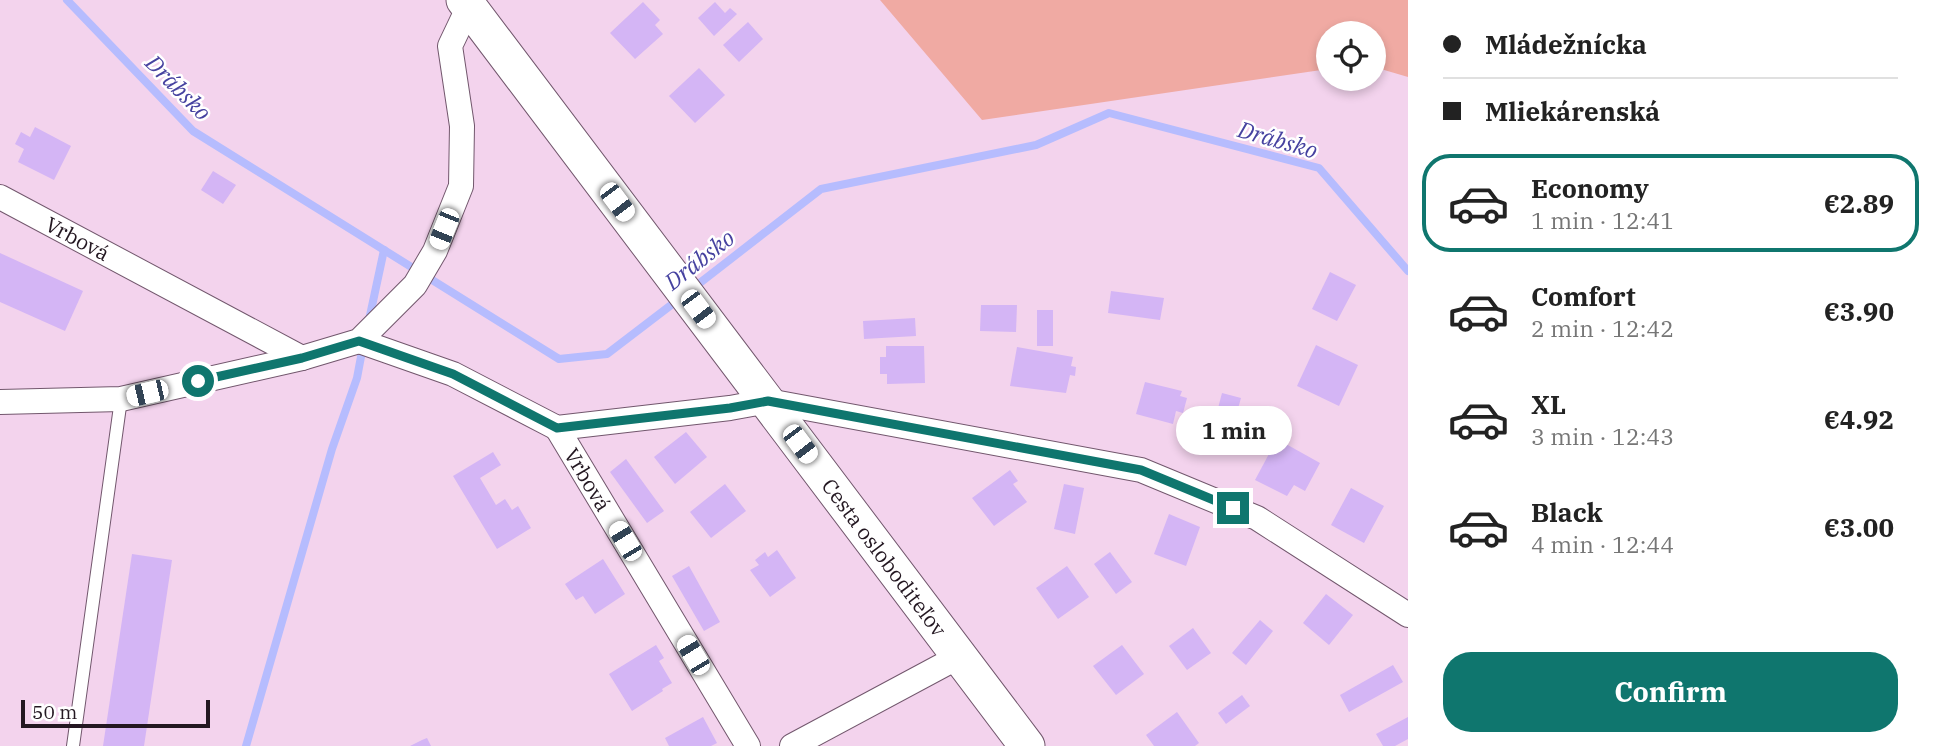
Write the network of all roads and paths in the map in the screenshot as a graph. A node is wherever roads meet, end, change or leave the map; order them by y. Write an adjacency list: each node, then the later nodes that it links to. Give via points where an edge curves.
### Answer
1 (467, 3): 3 (street, via 450,46 462,126 461,186 435,251 415,285); 6 (main road, Cesta osloboditeľov)
2 (0, 197): 4 (street, Vrbová)
3 (359, 341): 4 (street); 8 (street, Vrbová, via 453,374)
4 (302, 358): 5 (street)
5 (121, 399): 7 (street); 11 (lane)
6 (768, 401): 8 (street, Vrbová); 9 (street, via 1141,470 1256,518); 10 (main road, Cesta osloboditeľov)
7 (0, 402)
8 (557, 428): 12 (street, Vrbová)
9 (1408, 615)
10 (960, 656): 13 (street); 14 (main road, Cesta osloboditeľov)
11 (73, 746)
12 (748, 746)
13 (792, 746)
14 (1027, 746)

